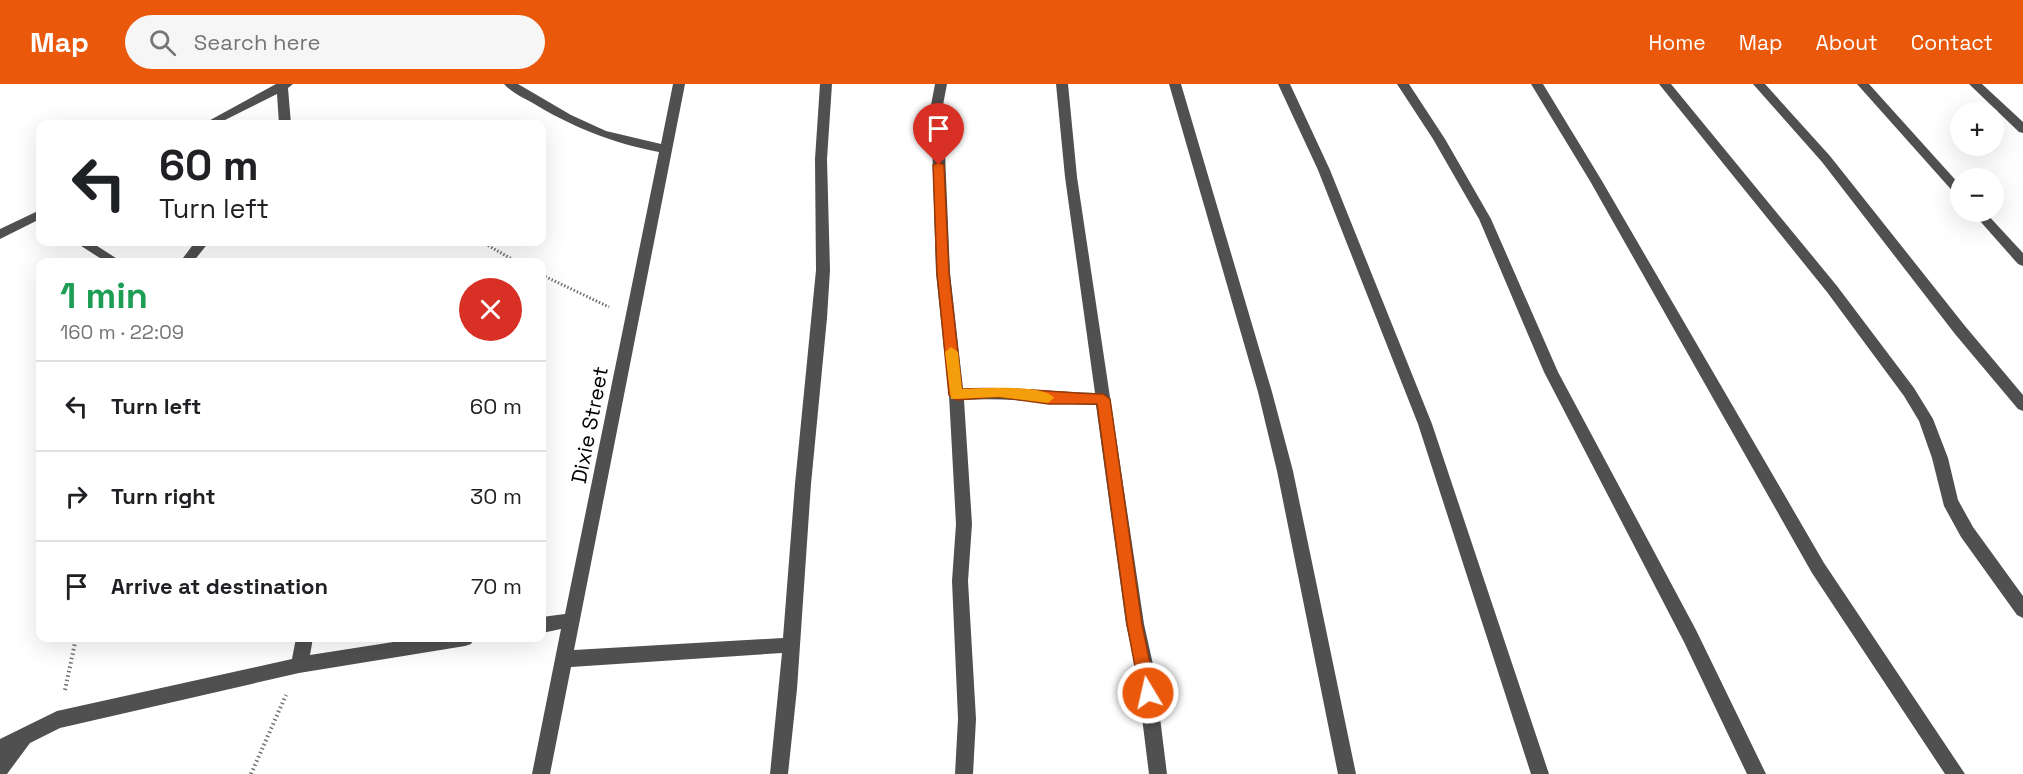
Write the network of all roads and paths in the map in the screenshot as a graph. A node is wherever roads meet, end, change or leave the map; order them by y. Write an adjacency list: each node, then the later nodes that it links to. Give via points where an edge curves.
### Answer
1 (510, 84): 18 (street, via 574,124 629,144)
2 (679, 84): 18 (street, Dixie Street)
3 (826, 84): 41 (street, via 823,279)
4 (941, 84): 32 (street, via 937,105 943,273)
5 (1062, 84): 33 (street, via 1071,177)
6 (1175, 84): 53 (street, via 1285,471)
7 (1284, 84): 54 (street, via 1324,170 1425,424)
8 (1403, 84): 55 (street, via 1485,219 1551,372 1690,636)
9 (1537, 84): 56 (street, via 1818,568)
10 (1665, 84): 35 (street, via 1832,289 1909,392 1926,419 1950,501 1967,532)
11 (1759, 84): 34 (street, via 1826,159)
12 (1863, 84): 19 (street)
13 (1975, 84): 17 (street)
14 (284, 85): 15 (street); 16 (street)
15 (217, 120)
16 (285, 120)
17 (2023, 129)
18 (666, 149): 31 (street, Dixie Street)
19 (1950, 181)
20 (36, 217): 22 (street)
21 (1987, 222): 29 (street)
22 (0, 235)
23 (89, 246): 26 (street)
24 (199, 246): 27 (street)
25 (489, 246): 28 (path)
26 (108, 258)
27 (189, 258)
28 (510, 258)
29 (2023, 261)
30 (546, 277): 31 (path)
31 (631, 318): 36 (street, Dixie Street)
32 (956, 395): 33 (street, via 999,392); 51 (street, via 964,525 960,581 967,719)
33 (1103, 399): 52 (street)
34 (2023, 405)
35 (2023, 610)
36 (572, 620): 37 (street); 42 (street, Dixie Street)
37 (546, 624)
38 (75, 642): 44 (path)
39 (304, 642): 43 (street)
40 (440, 642): 43 (street)
41 (791, 645): 42 (street); 50 (street)
42 (564, 659): 49 (street, Dixie Street)
43 (299, 665): 44 (street); 48 (path)
44 (57, 720): 45 (street)
45 (27, 734): 46 (street); 47 (street)
46 (0, 749)
47 (0, 768)
48 (251, 774)
49 (541, 774)
50 (779, 774)
51 (964, 774)
52 (1158, 774)
53 (1347, 774)
54 (1540, 774)
55 (1757, 774)
56 (1956, 774)

